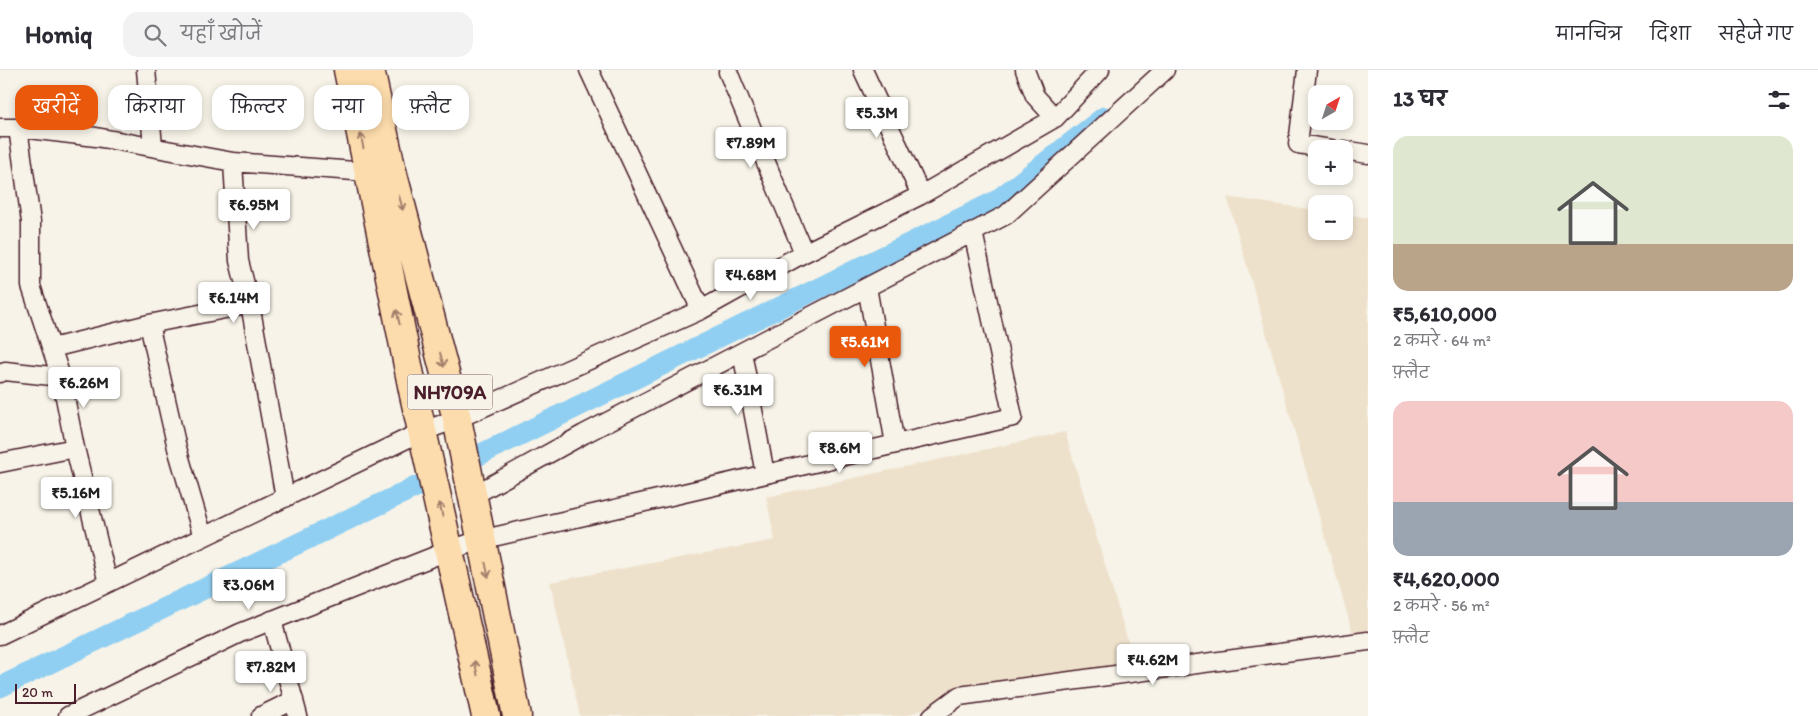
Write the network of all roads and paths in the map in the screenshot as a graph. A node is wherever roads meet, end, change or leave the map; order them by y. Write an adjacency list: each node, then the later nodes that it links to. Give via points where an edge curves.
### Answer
1 (146, 70): 16 (street)
2 (348, 70): 21 (highway, NH709A, one-way to 2)
3 (370, 70): 21 (highway, NH709A)
4 (589, 70): 27 (street)
5 (863, 70): 22 (street)
6 (1025, 70): 11 (street, via 1035,96)
7 (1100, 70): 11 (street)
8 (1165, 70): 23 (street, via 1006,215)
9 (1307, 70): 17 (street, via 1298,144)
10 (728, 72): 24 (street)
11 (1055, 118): 22 (street)
12 (0, 128): 13 (street)
13 (15, 128)
14 (18, 130): 29 (street, via 31,222 31,286)
15 (35, 130): 16 (street)
16 (153, 146): 20 (street)
17 (1308, 146)
18 (1353, 152): 19 (street)
19 (1368, 154)
20 (233, 162): 21 (street); 26 (street, via 239,261)
21 (380, 169): 33 (highway, NH709A, one-way to 33); 34 (highway, NH709A, one-way to 21)
22 (921, 195): 24 (street)
23 (973, 232): 25 (street); 35 (street, via 1013,417)
24 (804, 254): 27 (street)
25 (867, 287): 30 (street); 35 (street)
26 (250, 304): 28 (street); 40 (street)
27 (701, 310): 33 (street)
28 (149, 324): 29 (street); 41 (street, via 177,448)
29 (52, 348): 32 (street)
30 (742, 352): 38 (street); 39 (street)
31 (0, 373): 32 (street)
32 (61, 377): 36 (street)
33 (457, 419): 34 (street); 39 (highway, NH709A)
34 (423, 432): 40 (street); 43 (highway, NH709A, one-way to 34)
35 (895, 444): 38 (street)
36 (75, 448): 37 (street); 44 (street)
37 (0, 463)
38 (765, 474): 42 (street)
39 (472, 496): 42 (highway, NH709A)
40 (284, 498): 41 (street)
41 (203, 537): 44 (street)
42 (480, 540): 43 (street); 52 (highway, NH709A, one-way to 52)
43 (450, 550): 45 (street); 51 (highway, NH709A, one-way to 43)
44 (108, 582): 46 (street)
45 (272, 620): 48 (street); 49 (street, via 240,632)
46 (0, 635)
47 (1368, 641): 53 (street, via 959,696)
48 (296, 708): 50 (street)
49 (68, 716)
50 (261, 716)
51 (486, 716)
52 (517, 716)
53 (932, 716)

